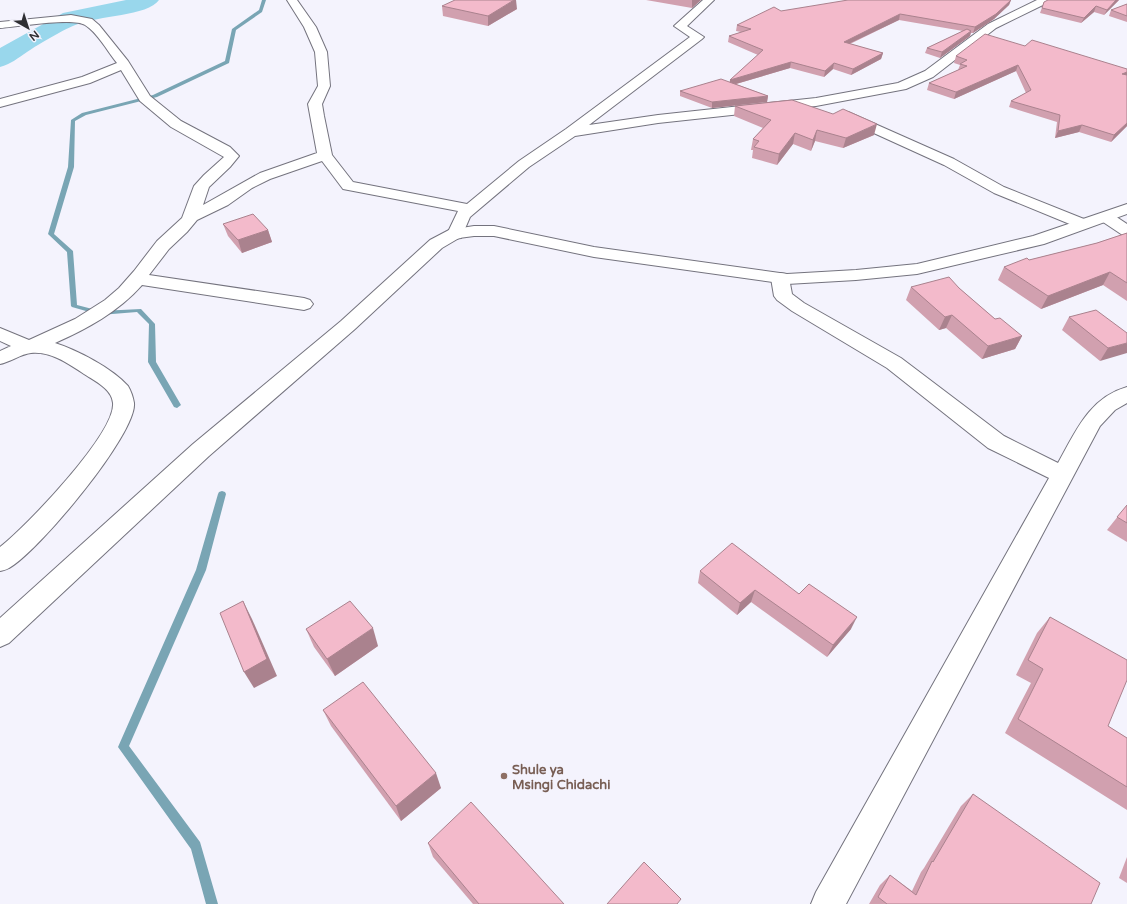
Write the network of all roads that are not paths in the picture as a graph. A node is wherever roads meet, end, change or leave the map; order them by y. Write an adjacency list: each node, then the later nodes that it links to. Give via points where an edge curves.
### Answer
1 (292, 0): 9 (street, via 310,27 322,52 324,86 315,104)
2 (709, 0): 8 (street, via 680,26 698,37)
3 (1045, 0): 6 (street, via 992,26 919,79 901,86)
4 (0, 24): 5 (street, via 71,18 88,21)
5 (124, 64): 7 (street, via 86,80); 12 (street, via 145,98 176,124 226,150 232,156 203,186 195,200)
6 (816, 102): 8 (street, via 658,119); 14 (street, via 954,165 1004,193)
7 (0, 103)
8 (571, 132): 10 (street, via 524,164)
9 (325, 155): 10 (street, via 348,186); 12 (street, via 265,176)
10 (471, 209): 16 (street, via 463,215)
11 (1127, 209): 13 (street)
12 (191, 217): 18 (street, via 164,245)
13 (1106, 217): 14 (street); 15 (street)
14 (1083, 224): 17 (street, via 1038,240 917,269)
15 (1127, 231)
16 (455, 234): 17 (street, via 494,231 594,252); 26 (street, via 436,244 348,324 201,450)
17 (780, 278): 24 (street, via 783,296 798,307 894,363 996,442)
18 (137, 280): 19 (street); 21 (street, via 100,314 66,332)
19 (304, 304)
20 (0, 334): 21 (street)
21 (29, 346): 22 (street); 25 (street, via 49,348 69,356 115,386 122,394 124,404 119,424 81,477 27,539)
22 (0, 358)
23 (1127, 394): 24 (street, via 1108,405 1092,421)
24 (1062, 475): 27 (street)
25 (0, 561)
26 (0, 635)
27 (828, 904)

